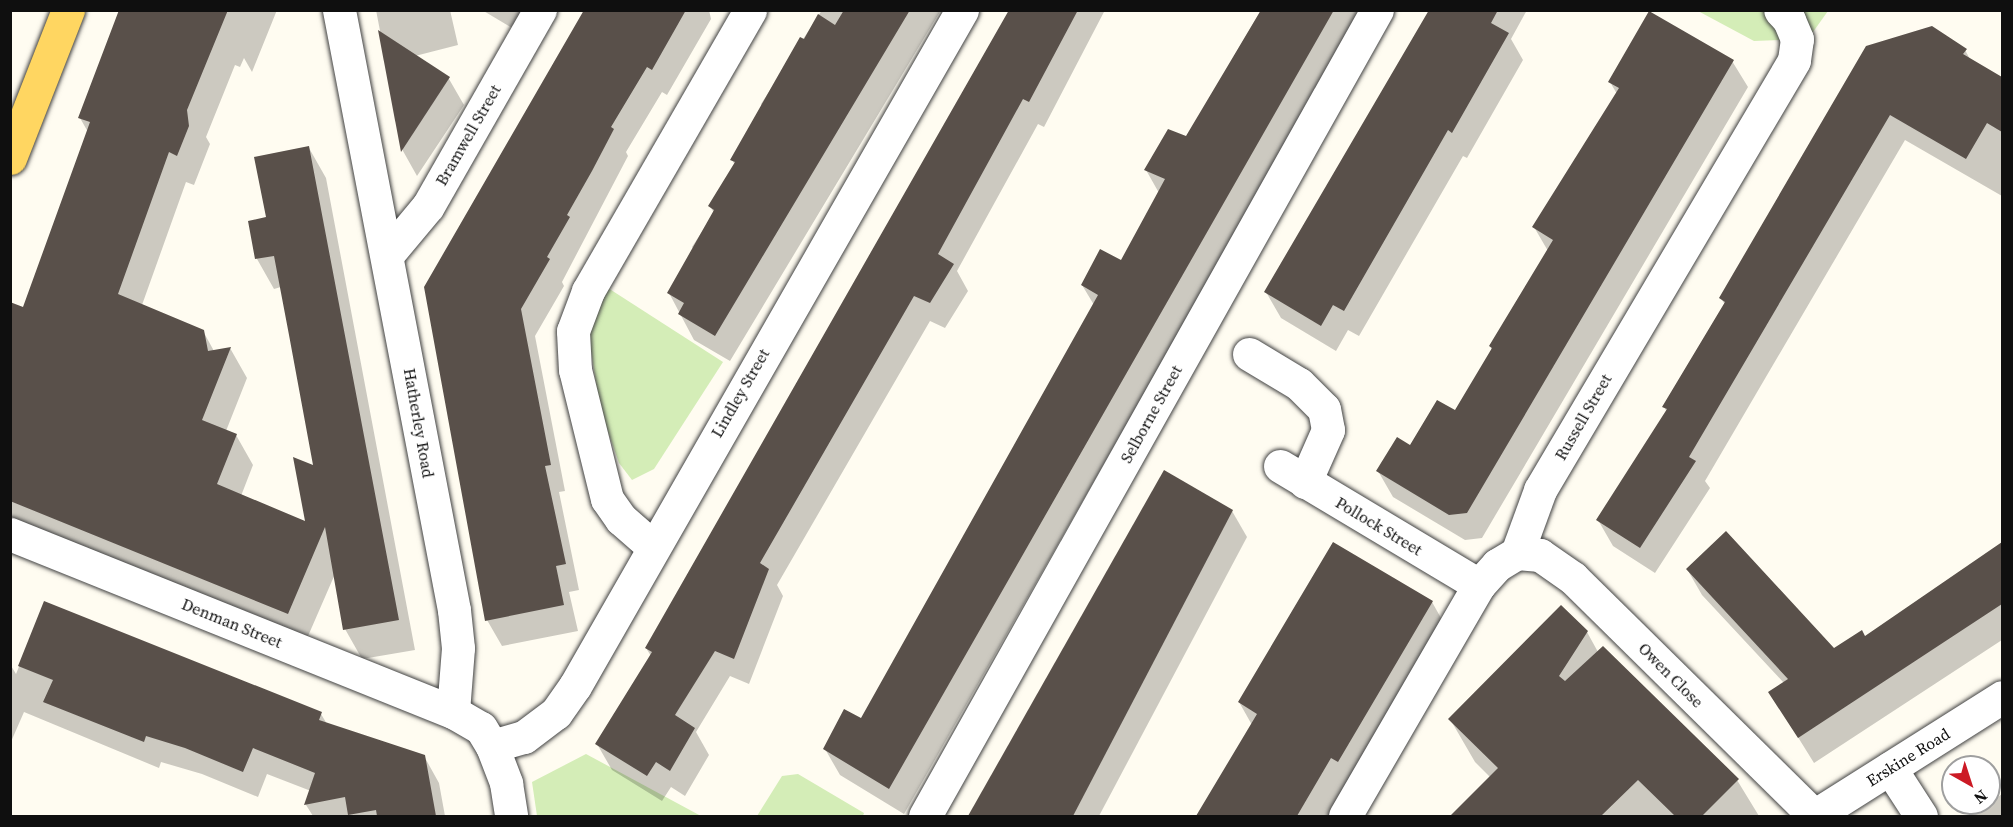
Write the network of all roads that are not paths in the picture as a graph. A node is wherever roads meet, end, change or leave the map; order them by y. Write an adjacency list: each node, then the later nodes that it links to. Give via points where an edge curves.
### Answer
1 (68, 10): 8 (main road)
2 (339, 10): 9 (street, Hatherley Road)
3 (540, 10): 9 (street, Bramwell Street, via 428,206)
4 (750, 10): 12 (street, via 588,291 573,331 575,370 607,499 621,519)
5 (962, 10): 12 (street, Lindley Street)
6 (1377, 10): 20 (street, Selborne Street)
7 (1780, 10): 13 (street, Russell Street, via 1797,39 1794,60 1540,490)
8 (10, 158)
9 (388, 254): 16 (street, Hatherley Road, via 454,610 458,648)
10 (1249, 354): 14 (street, Pollock Street, via 1299,384 1324,409 1328,430 1292,474)
11 (10, 534): 16 (street, Denman Street)
12 (652, 546): 17 (street, Lindley Street, via 556,713 524,737)
13 (1517, 553): 14 (street, via 1497,565); 22 (street, Owen Close, via 1540,555 1573,578)
14 (1479, 585): 21 (street)
15 (2002, 697): 18 (street, Erskine Road)
16 (453, 712): 17 (street, via 482,728)
17 (492, 746): 19 (street, via 506,783)
18 (1890, 768): 22 (street, Erskine Road); 23 (street)
19 (511, 816)
20 (925, 816)
21 (1345, 816)
22 (1814, 816)
23 (1922, 816)

